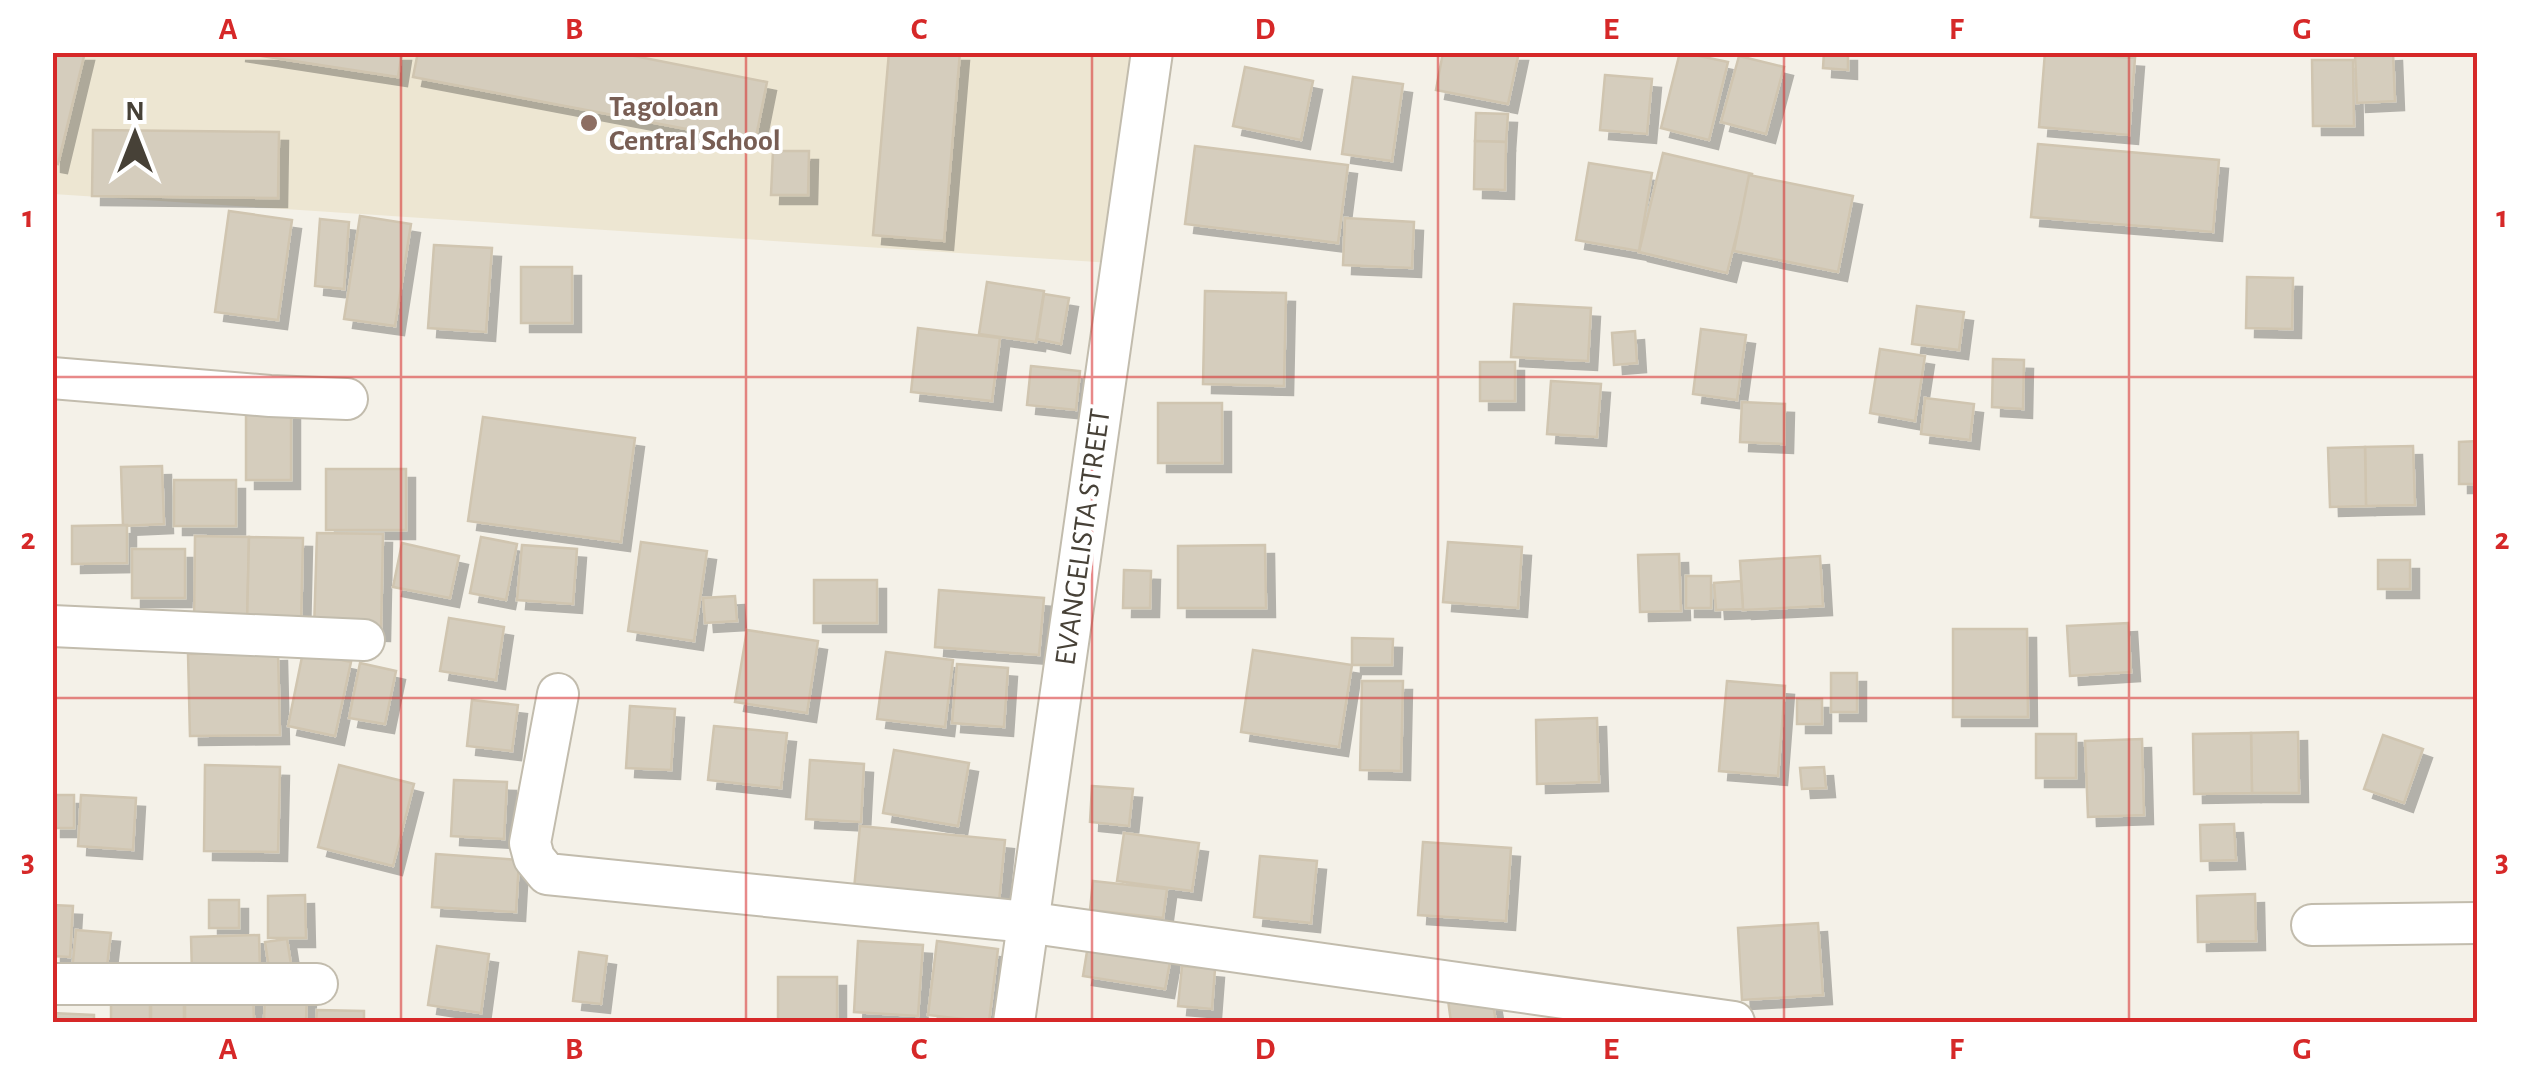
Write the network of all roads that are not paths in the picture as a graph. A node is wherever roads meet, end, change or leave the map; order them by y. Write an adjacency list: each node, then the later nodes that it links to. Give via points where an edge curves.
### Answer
1 (1152, 52): 7 (street, EVANGELISTA STREET)
2 (52, 378): 3 (street)
3 (347, 399)
4 (52, 626): 5 (street)
5 (364, 640)
6 (558, 694): 7 (street, via 530,843 546,874)
7 (1026, 922): 12 (street, EVANGELISTA STREET); 13 (street)
8 (2478, 923): 9 (street)
9 (2312, 925)
10 (52, 984): 11 (street)
11 (317, 984)
12 (1014, 1022)
13 (1734, 1022)

